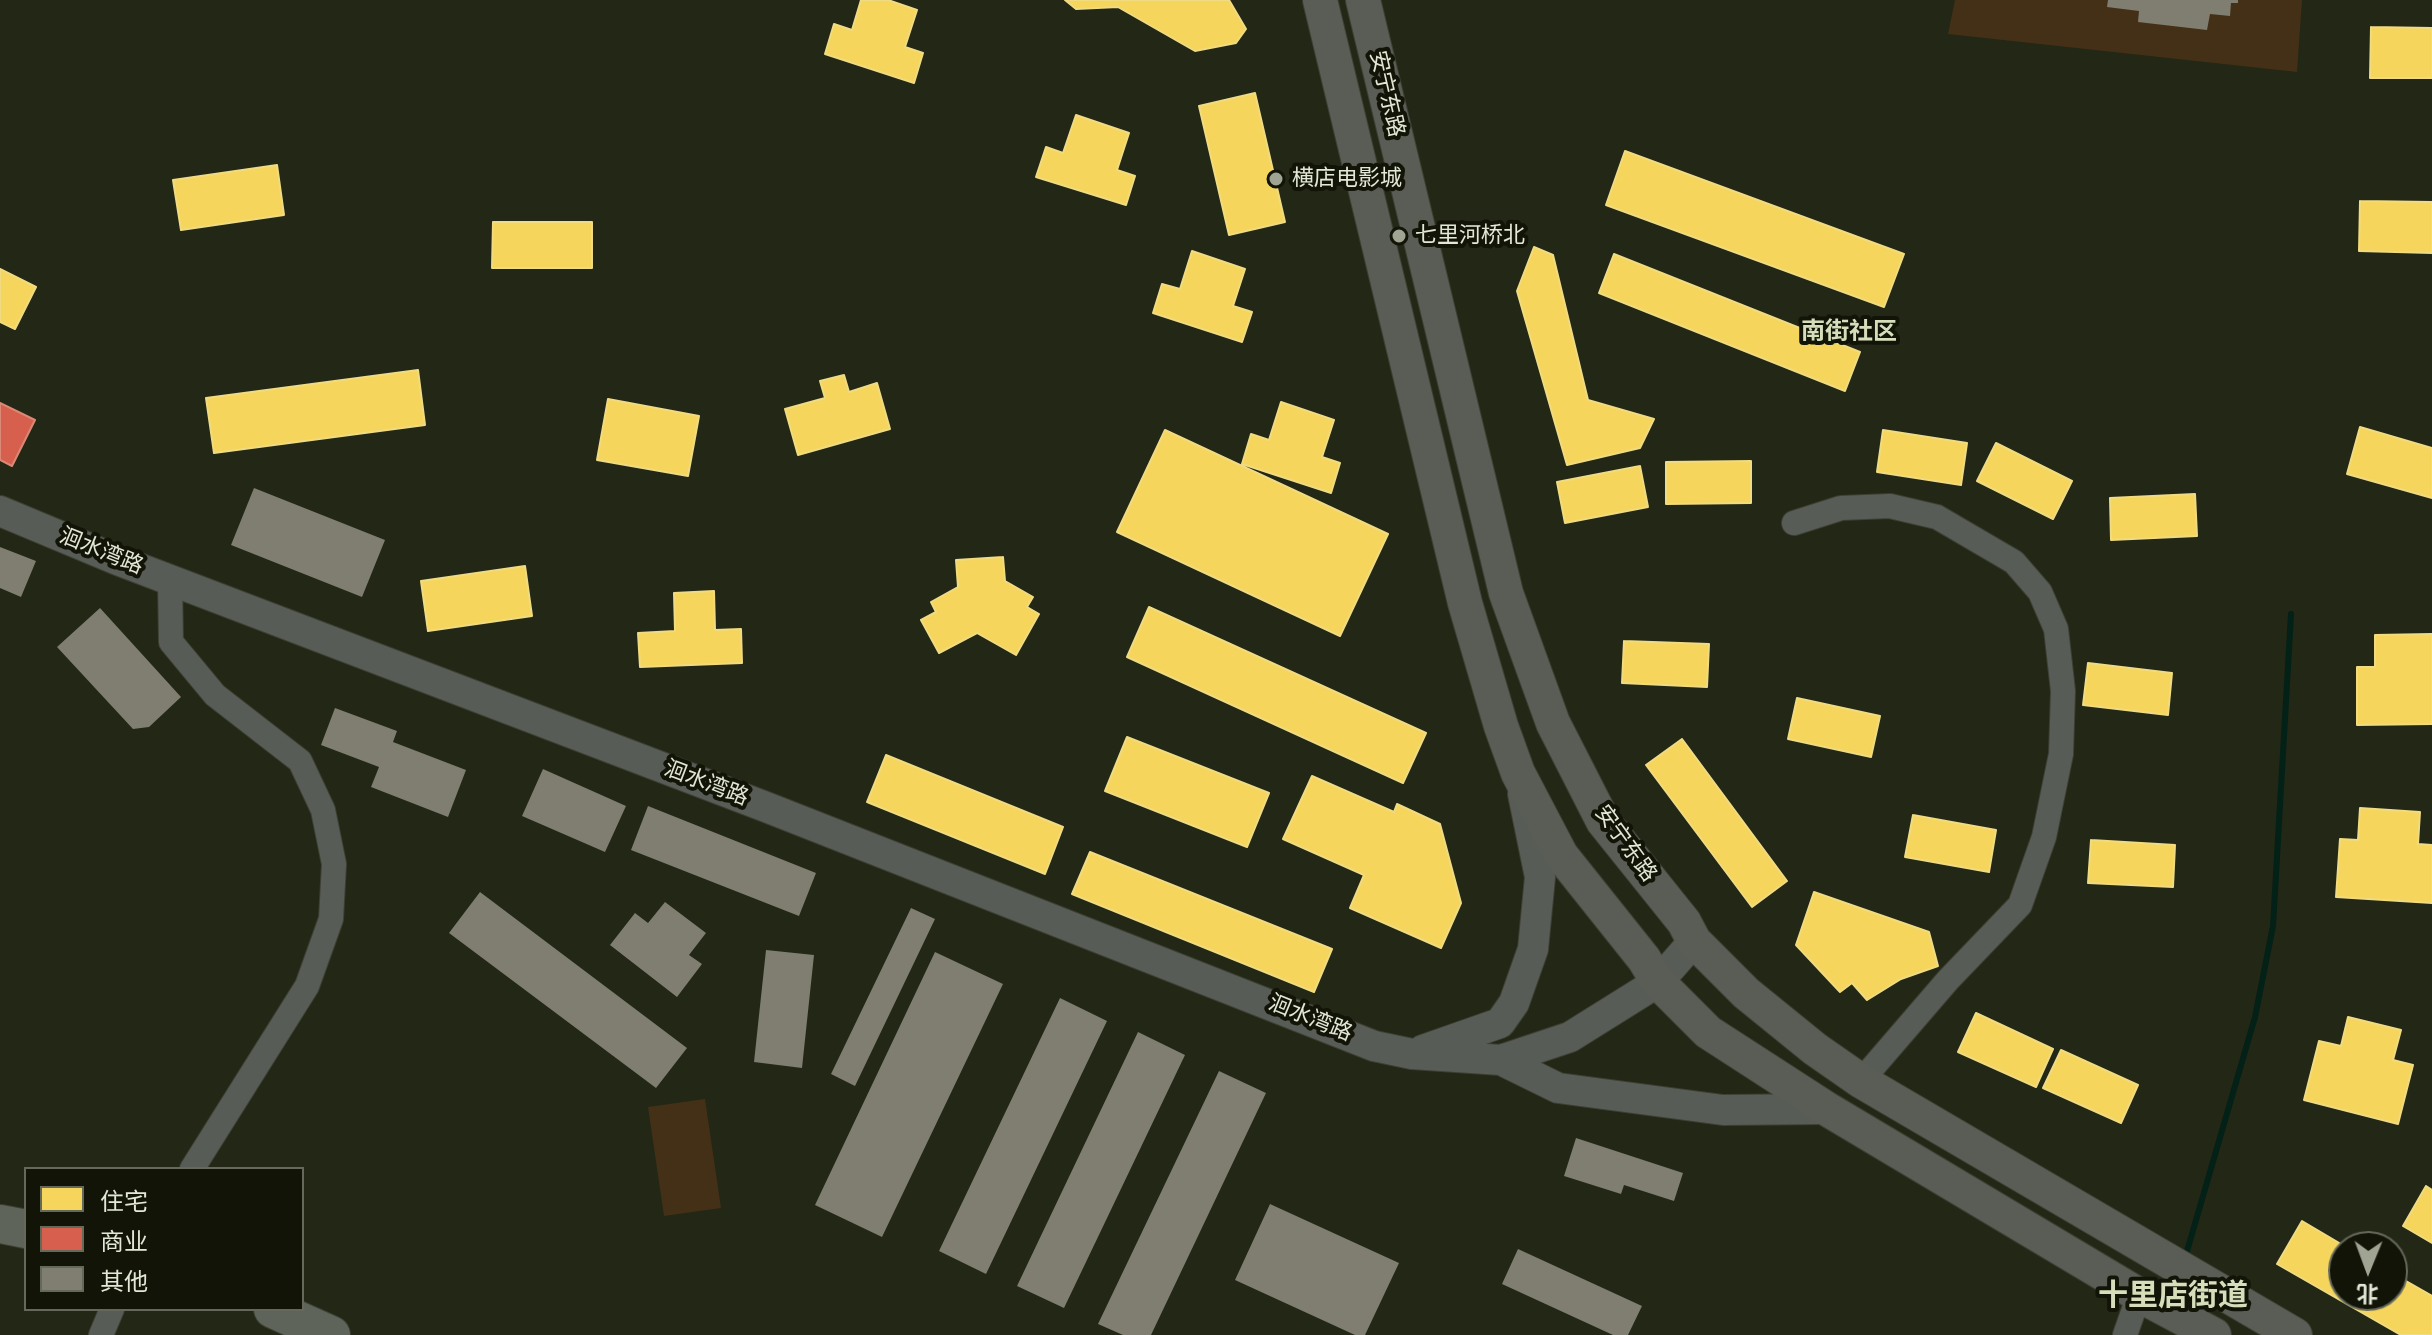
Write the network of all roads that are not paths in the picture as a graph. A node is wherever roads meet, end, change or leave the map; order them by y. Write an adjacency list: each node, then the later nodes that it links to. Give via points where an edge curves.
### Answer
1 (1320, 0): 6 (main road, via 1465,603)
2 (1363, 0): 7 (main road, 安宁东路, via 1506,593 1553,723 1603,821)
3 (0, 511): 5 (street, 洄水湾路)
4 (1794, 523): 11 (street, via 1841,508 1890,506 1937,517 2014,562 2040,592 2056,629 2063,691 2061,754 2044,837 2020,905)
5 (170, 579): 9 (street, 洄水湾路, via 1374,1046); 13 (street, via 171,642 215,695 300,761 323,810 334,864 331,919 307,986)
6 (1518, 773): 8 (main road, via 1561,855); 9 (street, via 1540,877 1533,949 1514,1003 1500,1023)
7 (1694, 941): 8 (street, 洄水湾路); 11 (main road, 安宁东路, via 1746,993)
8 (1658, 982): 10 (street, 洄水湾路, via 1570,1037); 12 (main road, via 1708,1032)
9 (1412, 1054): 10 (street, 洄水湾路)
10 (1501, 1060): 12 (street, 洄水湾路, via 1558,1088 1723,1110)
11 (1861, 1081): 23 (main road, 安宁东路)
12 (1827, 1109): 16 (main road)
13 (193, 1167)
14 (0, 1224): 15 (highway)
15 (24, 1229)
16 (2159, 1306): 21 (street); 22 (main road)
17 (111, 1311): 20 (street)
18 (277, 1311): 19 (highway)
19 (324, 1332)
20 (101, 1335)
21 (2125, 1335)
22 (2214, 1335)
23 (2295, 1335)

